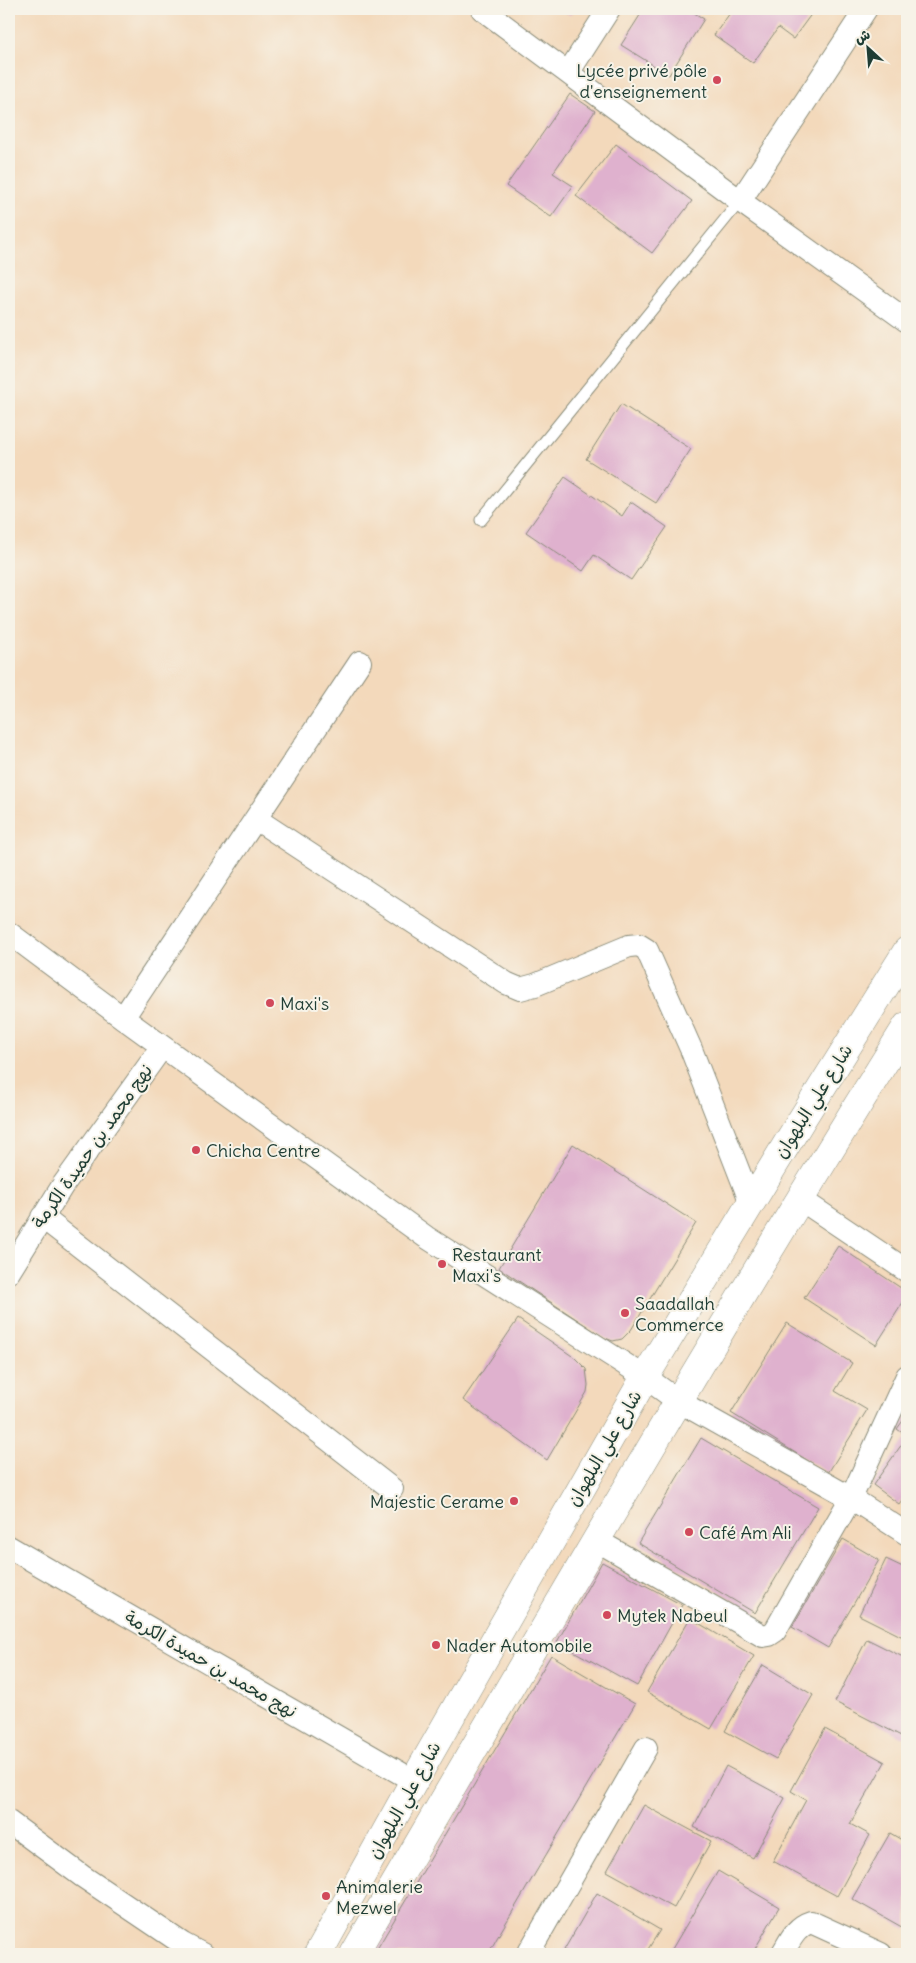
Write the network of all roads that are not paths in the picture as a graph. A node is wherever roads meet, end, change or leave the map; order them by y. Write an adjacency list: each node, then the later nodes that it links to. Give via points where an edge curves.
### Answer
1 (482, 9): 4 (street)
2 (609, 9): 4 (street)
3 (866, 9): 5 (street)
4 (568, 73): 5 (street)
5 (740, 202): 6 (street); 7 (lane)
6 (907, 321)
7 (481, 520)
8 (360, 662): 9 (street)
9 (256, 819): 12 (street); 16 (street, via 506,983 520,989 629,946 639,945 647,950 691,1049)
10 (9, 933): 12 (street)
11 (907, 951): 16 (main road, شارع علي البلهوان)
12 (123, 1018): 14 (street)
13 (907, 1026): 15 (main road, شارع علي البلهوان)
14 (162, 1047): 17 (street, نهج محمد بن حميدة الكرمة); 21 (street, via 426,1237)
15 (800, 1199): 18 (street); 22 (main road, شارع علي البلهوان)
16 (751, 1203): 21 (main road, شارع علي البلهوان)
17 (42, 1217): 19 (street, نهج محمد بن حميدة الكرمة); 23 (street)
18 (907, 1271)
19 (9, 1272)
20 (907, 1376): 24 (street)
21 (645, 1377): 22 (street); 29 (main road, شارع علي البلهوان)
22 (678, 1401): 24 (street); 26 (main road, شارع علي البلهوان)
23 (392, 1489)
24 (850, 1498): 25 (street); 26 (street, via 775,1631 763,1636)
25 (907, 1534)
26 (596, 1540): 33 (main road, شارع علي البلهوان)
27 (9, 1547): 29 (street, نهج محمد بن حميدة الكرمة)
28 (646, 1748): 34 (street)
29 (414, 1781): 32 (main road, شارع علي البلهوان)
30 (9, 1822): 31 (street)
31 (187, 1951)
32 (318, 1954)
33 (354, 1954)
34 (528, 1954)
35 (782, 1954): 36 (street, via 795,1932 811,1922)
36 (881, 1954)

